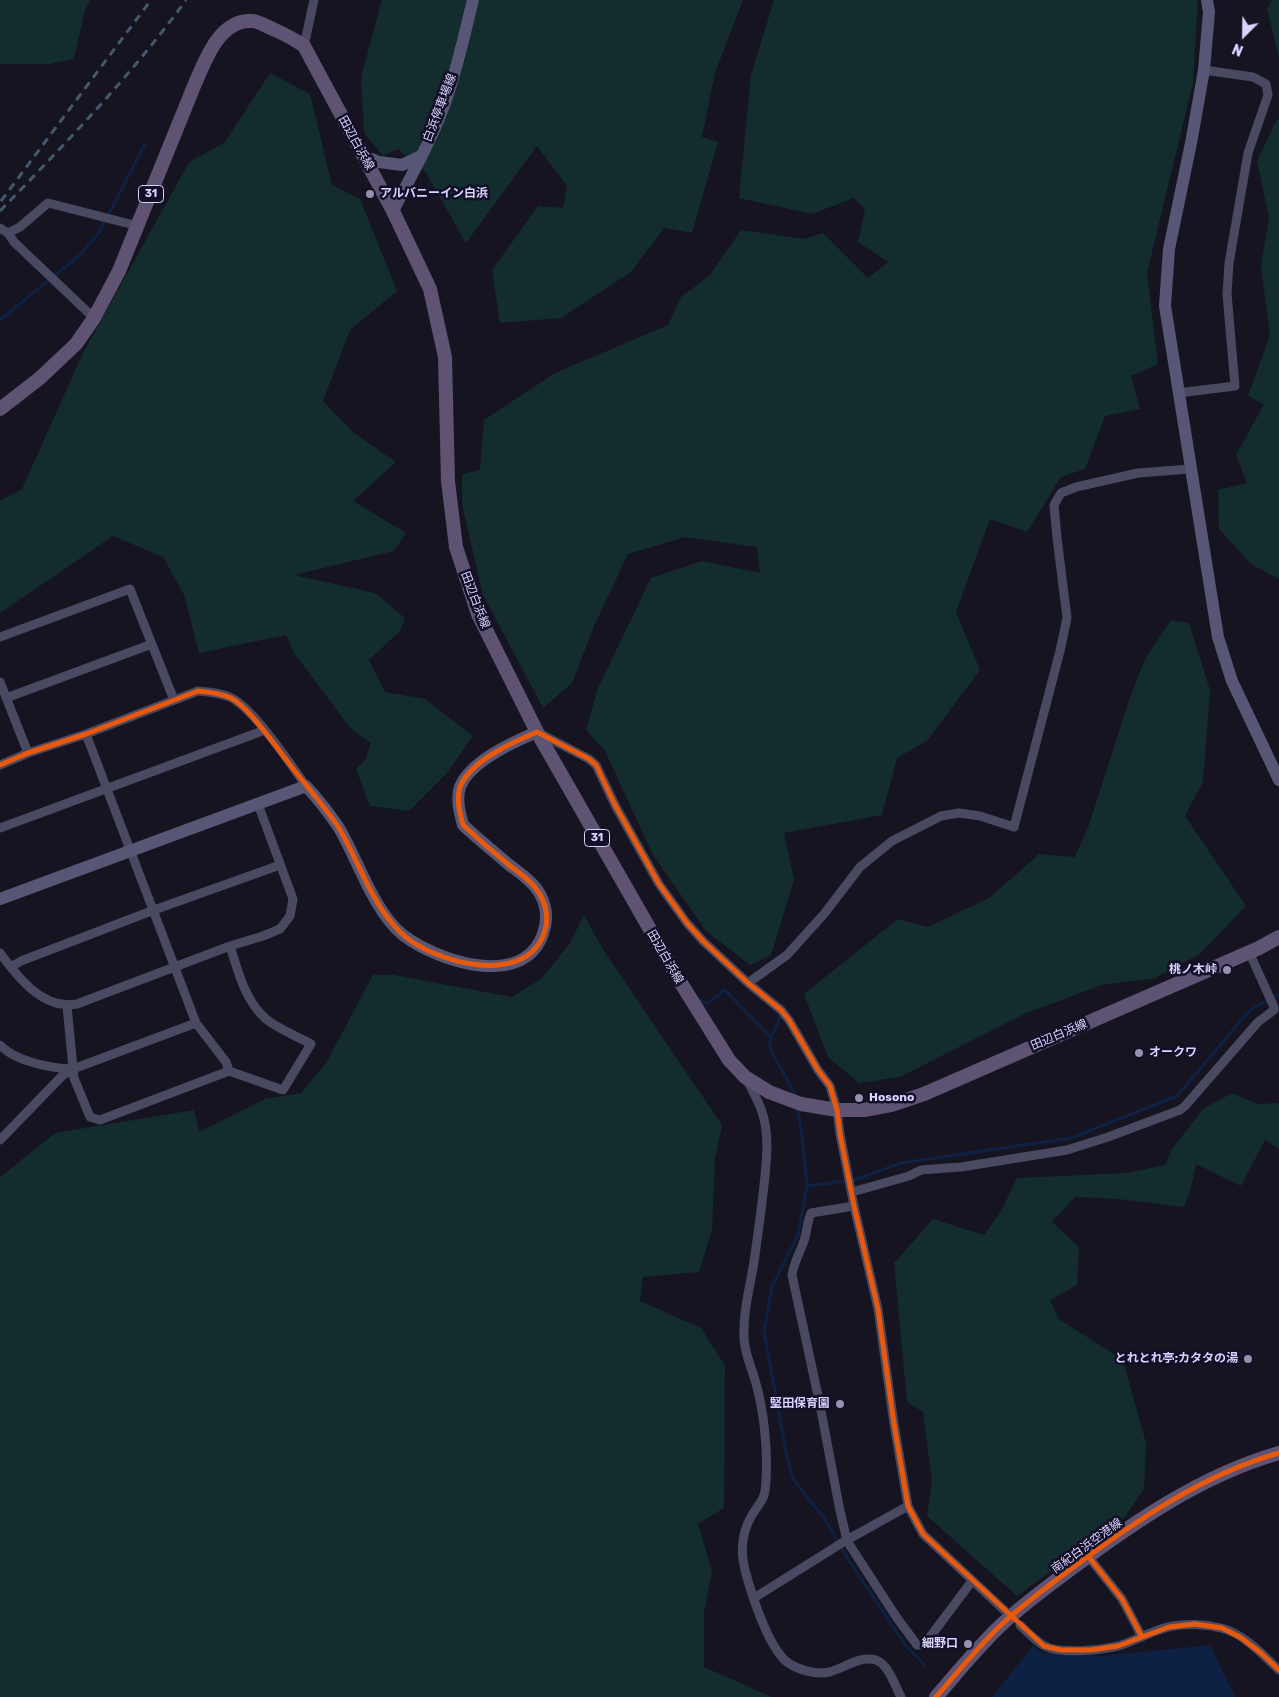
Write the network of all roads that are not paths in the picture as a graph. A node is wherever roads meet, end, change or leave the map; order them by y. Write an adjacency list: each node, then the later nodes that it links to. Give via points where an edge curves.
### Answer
1 (314, 0): 4 (street)
2 (473, 0): 7 (street, 白浜停車場線, via 447,97)
3 (1207, 0): 5 (street, via 1209,12)
4 (304, 46): 6 (main road, 田辺白浜線 / 31); 9 (main road, 31, via 254,20 238,22 217,40 194,86)
5 (1204, 70): 12 (street, via 1169,249 1164,306); 12 (street, via 1253,77 1266,84 1268,95 1248,153 1229,263 1227,294 1235,386)
6 (362, 155): 7 (street, via 379,162 402,165); 8 (main road, 田辺白浜線 / 31)
7 (421, 156): 8 (street, 白浜停車場線)
8 (394, 211): 21 (main road, 田辺白浜線 / 31, via 430,289 440,329 444,357 448,481 456,548 478,614)
9 (138, 226): 10 (street, via 48,203 20,227); 11 (main road, 31)
10 (4, 230): 11 (street)
11 (94, 318): 13 (main road, 31, via 76,344)
12 (1178, 393): 14 (street)
13 (0, 409)
14 (1190, 468): 25 (street, via 1222,653); 40 (street, via 1138,473 1076,487 1061,493 1054,505 1067,618 1014,827 959,813 941,816 892,841 860,867 787,955)
15 (0, 637): 16 (street, via 130,589)
16 (152, 644): 18 (street); 19 (street)
17 (0, 682): 18 (street)
18 (6, 698): 23 (street)
19 (174, 700): 20 (street, via 198,691 217,693 240,704); 22 (street)
20 (265, 730): 26 (street); 27 (street)
21 (537, 732): 26 (street, via 481,761 460,788 463,825 528,880 539,893 546,912 541,939 532,952 515,962 494,966 469,964 442,956 402,934 386,917 339,828); 40 (street, via 596,765 659,884 703,941); 46 (main road, 田辺白浜線 / 31, via 683,988 724,1054)
22 (86, 734): 23 (street); 27 (street)
23 (28, 753): 24 (street)
24 (0, 765)
25 (1279, 780)
26 (306, 786): 28 (street)
27 (108, 788): 29 (street); 30 (street)
28 (258, 804): 30 (street); 31 (street)
29 (0, 828)
30 (131, 850): 32 (street); 33 (street)
31 (280, 866): 33 (street); 35 (street, via 293,899 290,916 280,929)
32 (0, 899)
33 (154, 910): 38 (street); 39 (street)
34 (1279, 937): 36 (main road, 田辺白浜線 / 31)
35 (230, 946): 39 (street); 45 (street, via 249,999 266,1019 311,1044 283,1090)
36 (1248, 952): 47 (main road, 田辺白浜線 / 31, via 924,1094 891,1105); 49 (street, via 1274,1010 1258,1022 1186,1106 1172,1114 1066,1150 921,1170)
37 (0, 953): 38 (street)
38 (11, 967): 41 (street, via 36,994)
39 (175, 967): 41 (street); 42 (street)
40 (748, 983): 47 (street, via 789,1020 830,1086)
41 (67, 1006): 44 (street)
42 (196, 1023): 44 (street); 45 (street, via 226,1062)
43 (2, 1051): 44 (street, via 38,1063)
44 (74, 1069): 45 (street, via 74,1078 90,1117 100,1120); 48 (street, via 62,1076)
45 (229, 1071)
46 (745, 1077): 47 (main road, 田辺白浜線 / 31, via 769,1092 802,1104); 56 (street, via 762,1112 768,1146 744,1332 756,1381 766,1460 763,1501 746,1529 742,1552)
47 (838, 1110): 49 (street)
48 (0, 1140)
49 (851, 1190): 50 (street)
50 (854, 1206): 52 (street, via 878,1309); 53 (street, via 811,1213 792,1275)
51 (1279, 1453): 54 (main road, 南紀白浜空港線, via 1206,1482 1147,1516)
52 (908, 1506): 53 (street); 55 (street, via 923,1534)
53 (846, 1541): 55 (street, via 917,1645 924,1645); 56 (street)
54 (1088, 1556): 59 (street, via 1122,1599); 62 (main road, 南紀白浜空港線, via 1000,1626)
55 (972, 1581): 57 (street)
56 (754, 1598): 61 (street, via 773,1642 786,1662 818,1673 868,1659 877,1660 885,1666)
57 (1004, 1610)
58 (1020, 1625): 59 (street, via 1044,1646 1061,1650 1118,1646)
59 (1142, 1637): 60 (street, via 1168,1627 1195,1624 1222,1628 1240,1637)
60 (1279, 1670)
61 (901, 1697)
62 (936, 1697)

